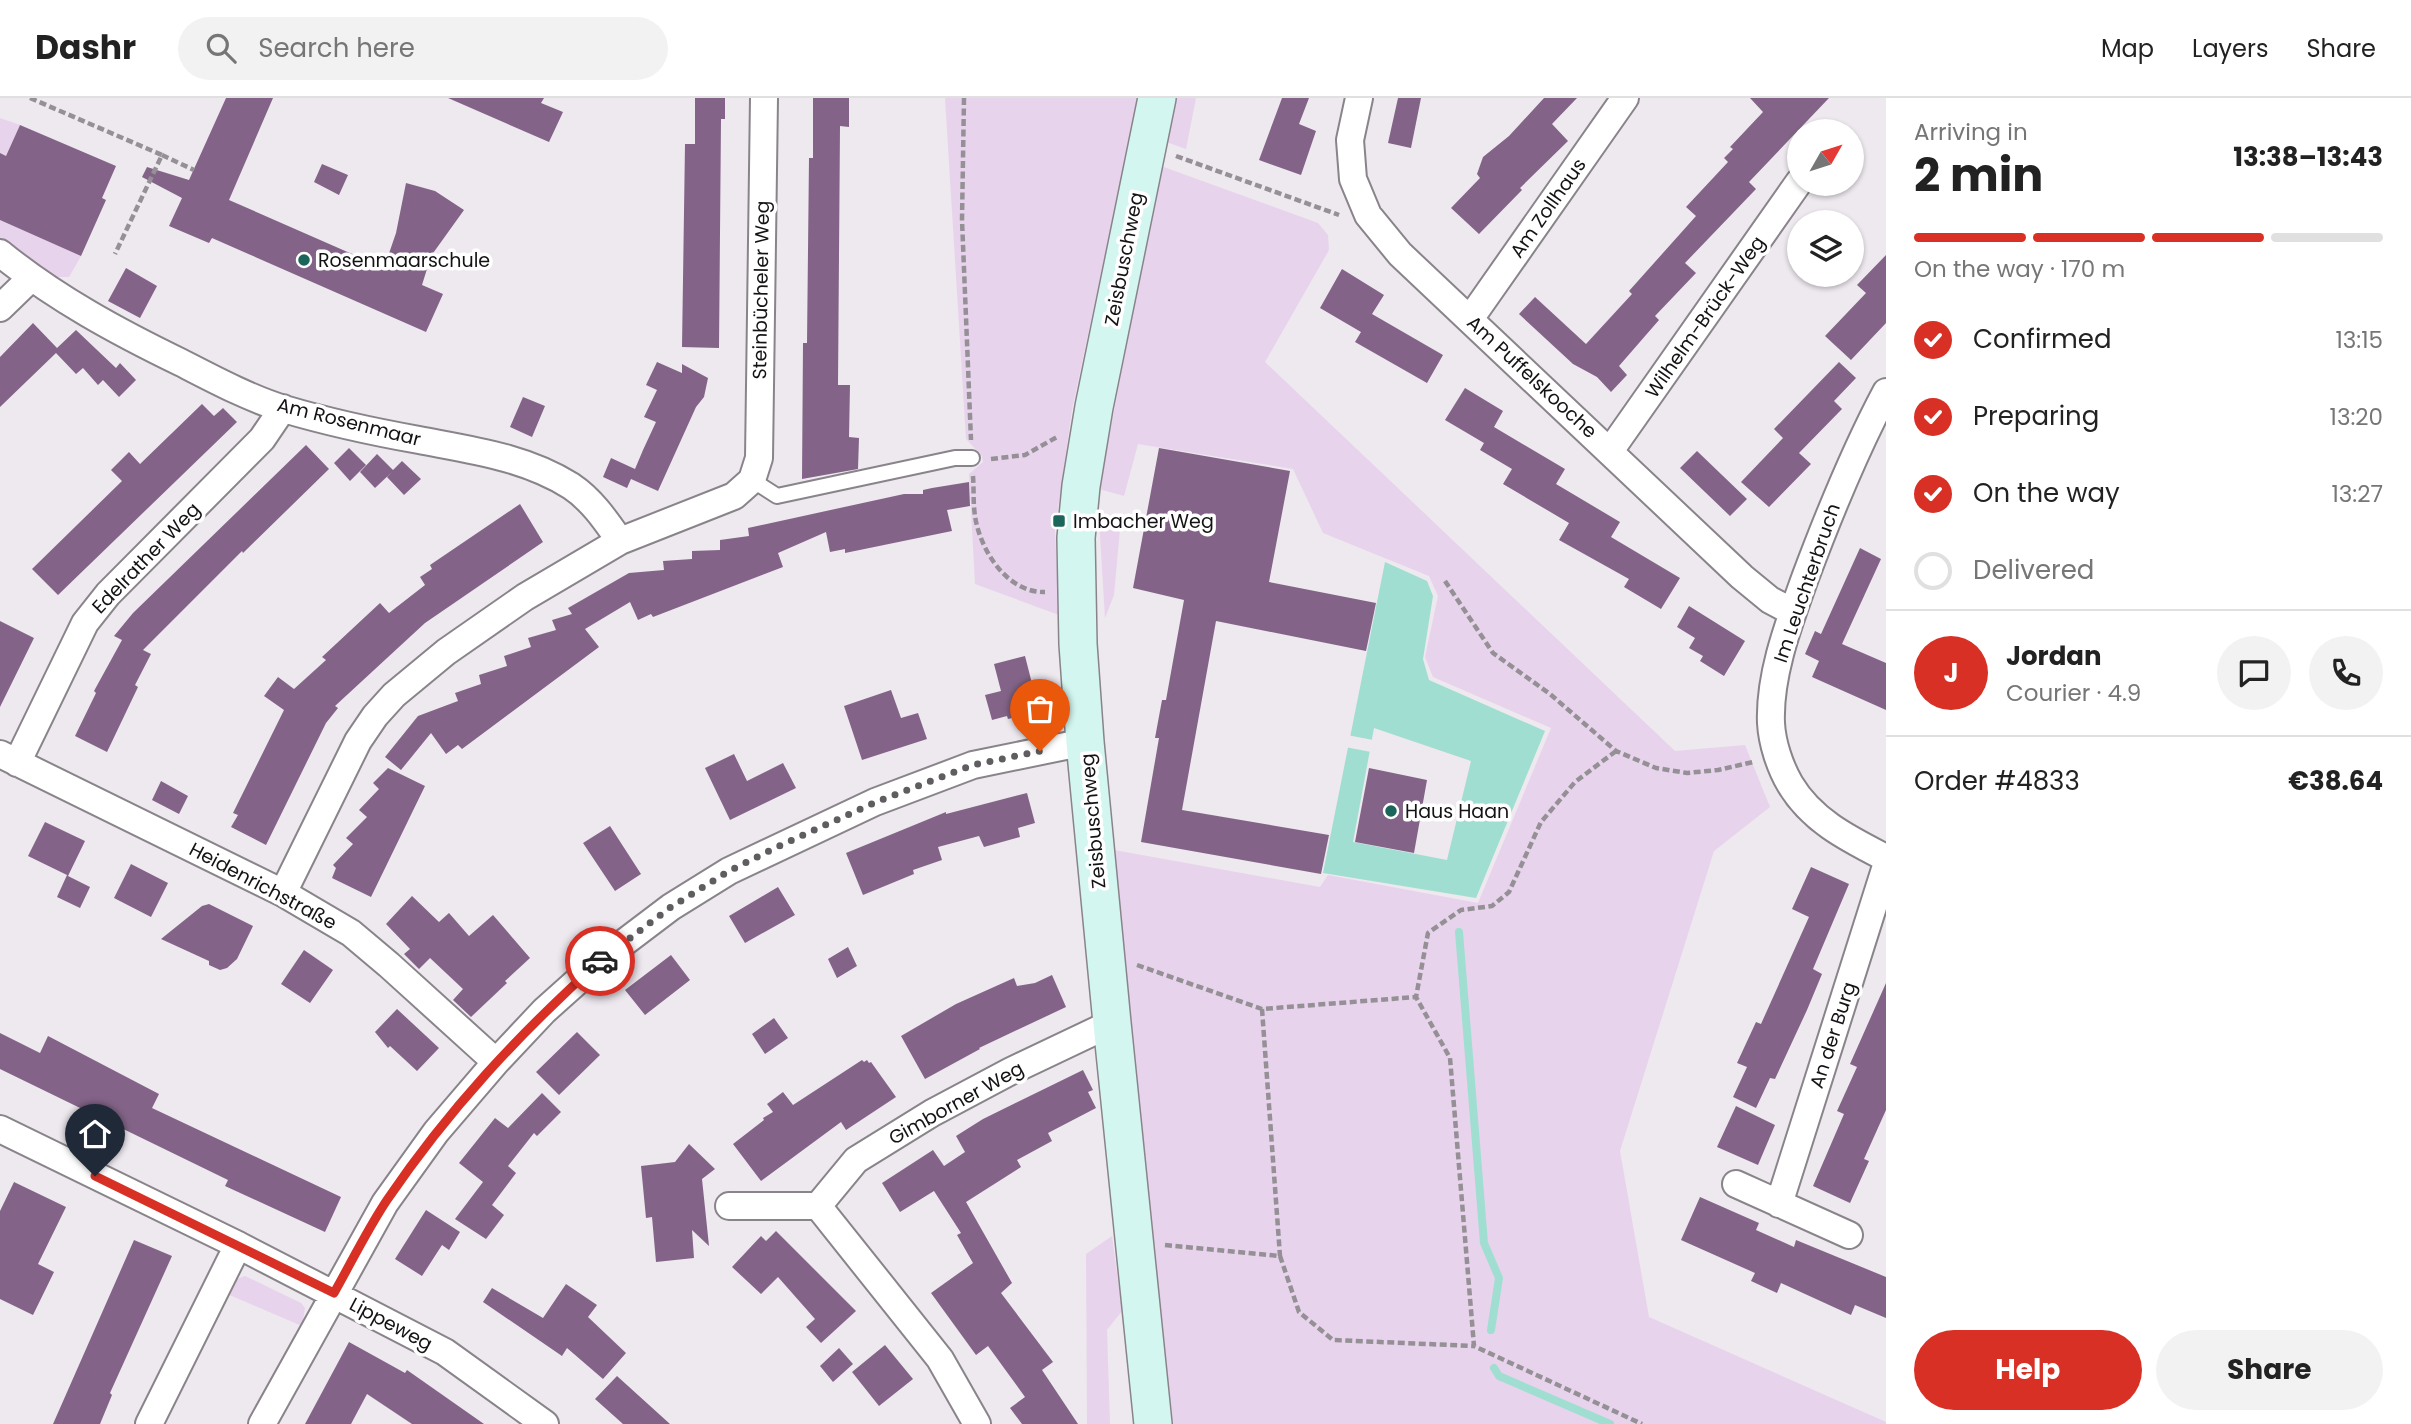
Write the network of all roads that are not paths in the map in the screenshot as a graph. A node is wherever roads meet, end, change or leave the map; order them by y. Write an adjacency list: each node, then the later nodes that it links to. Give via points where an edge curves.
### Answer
1 (764, 98): 14 (street, Steinbücheler Weg, via 759,457)
2 (1157, 98): 17 (street, Zeisbuschweg, via 1079,503 1076,591)
3 (1359, 98): 9 (street, Am Puffelskooche, via 1350,140 1353,178 1368,215 1400,254)
4 (1625, 98): 9 (street, Am Zollhaus)
5 (1789, 196): 12 (street, Wilhelm-Brück-Weg)
6 (0, 253): 7 (street, Am Rosenmaar)
7 (31, 278): 8 (street); 11 (street, Am Rosenmaar, via 126,336)
8 (0, 308)
9 (1470, 319): 12 (street, Am Puffelskooche)
10 (1886, 392): 16 (street, Im Leuchterbruch, via 1832,504)
11 (283, 408): 15 (street, Am Rosenmaar, via 526,464 572,487 599,511); 18 (street, Edelrather Weg, via 262,439 108,594 85,623)
12 (1610, 451): 16 (street, Am Puffelskooche, via 1742,576)
13 (972, 458): 14 (lane, via 777,496)
14 (752, 480): 15 (street, via 734,496)
15 (620, 541): 21 (street, via 525,597 394,695 358,741)
16 (1793, 612): 19 (street, Im Leuchterbruch, via 1772,698 1777,754 1790,784 1812,813)
17 (1085, 742): 22 (street, Zeisbuschweg); 23 (street, via 973,765 876,802 729,871 671,907 601,960)
18 (9, 759): 21 (street, Heidenrichstraße)
19 (1886, 858)
20 (1886, 866): 26 (street, An der Burg)
21 (283, 893): 23 (street, Heidenrichstraße, via 351,933)
22 (1112, 1023): 28 (street, Gimborner Weg, via 1011,1071 867,1153); 36 (street, Zeisbuschweg)
23 (496, 1062): 31 (street, via 436,1132 385,1203)
24 (0, 1129): 30 (street, Lippeweg)
25 (1736, 1184): 26 (street)
26 (1779, 1203): 29 (street)
27 (729, 1206): 28 (street)
28 (818, 1206): 35 (street, via 940,1359)
29 (1849, 1235)
30 (238, 1245): 31 (street, Lippeweg); 32 (street)
31 (334, 1293): 33 (street); 34 (street, Lippeweg, via 445,1352)
32 (149, 1424)
33 (262, 1424)
34 (544, 1424)
35 (977, 1424)
36 (1153, 1424)

